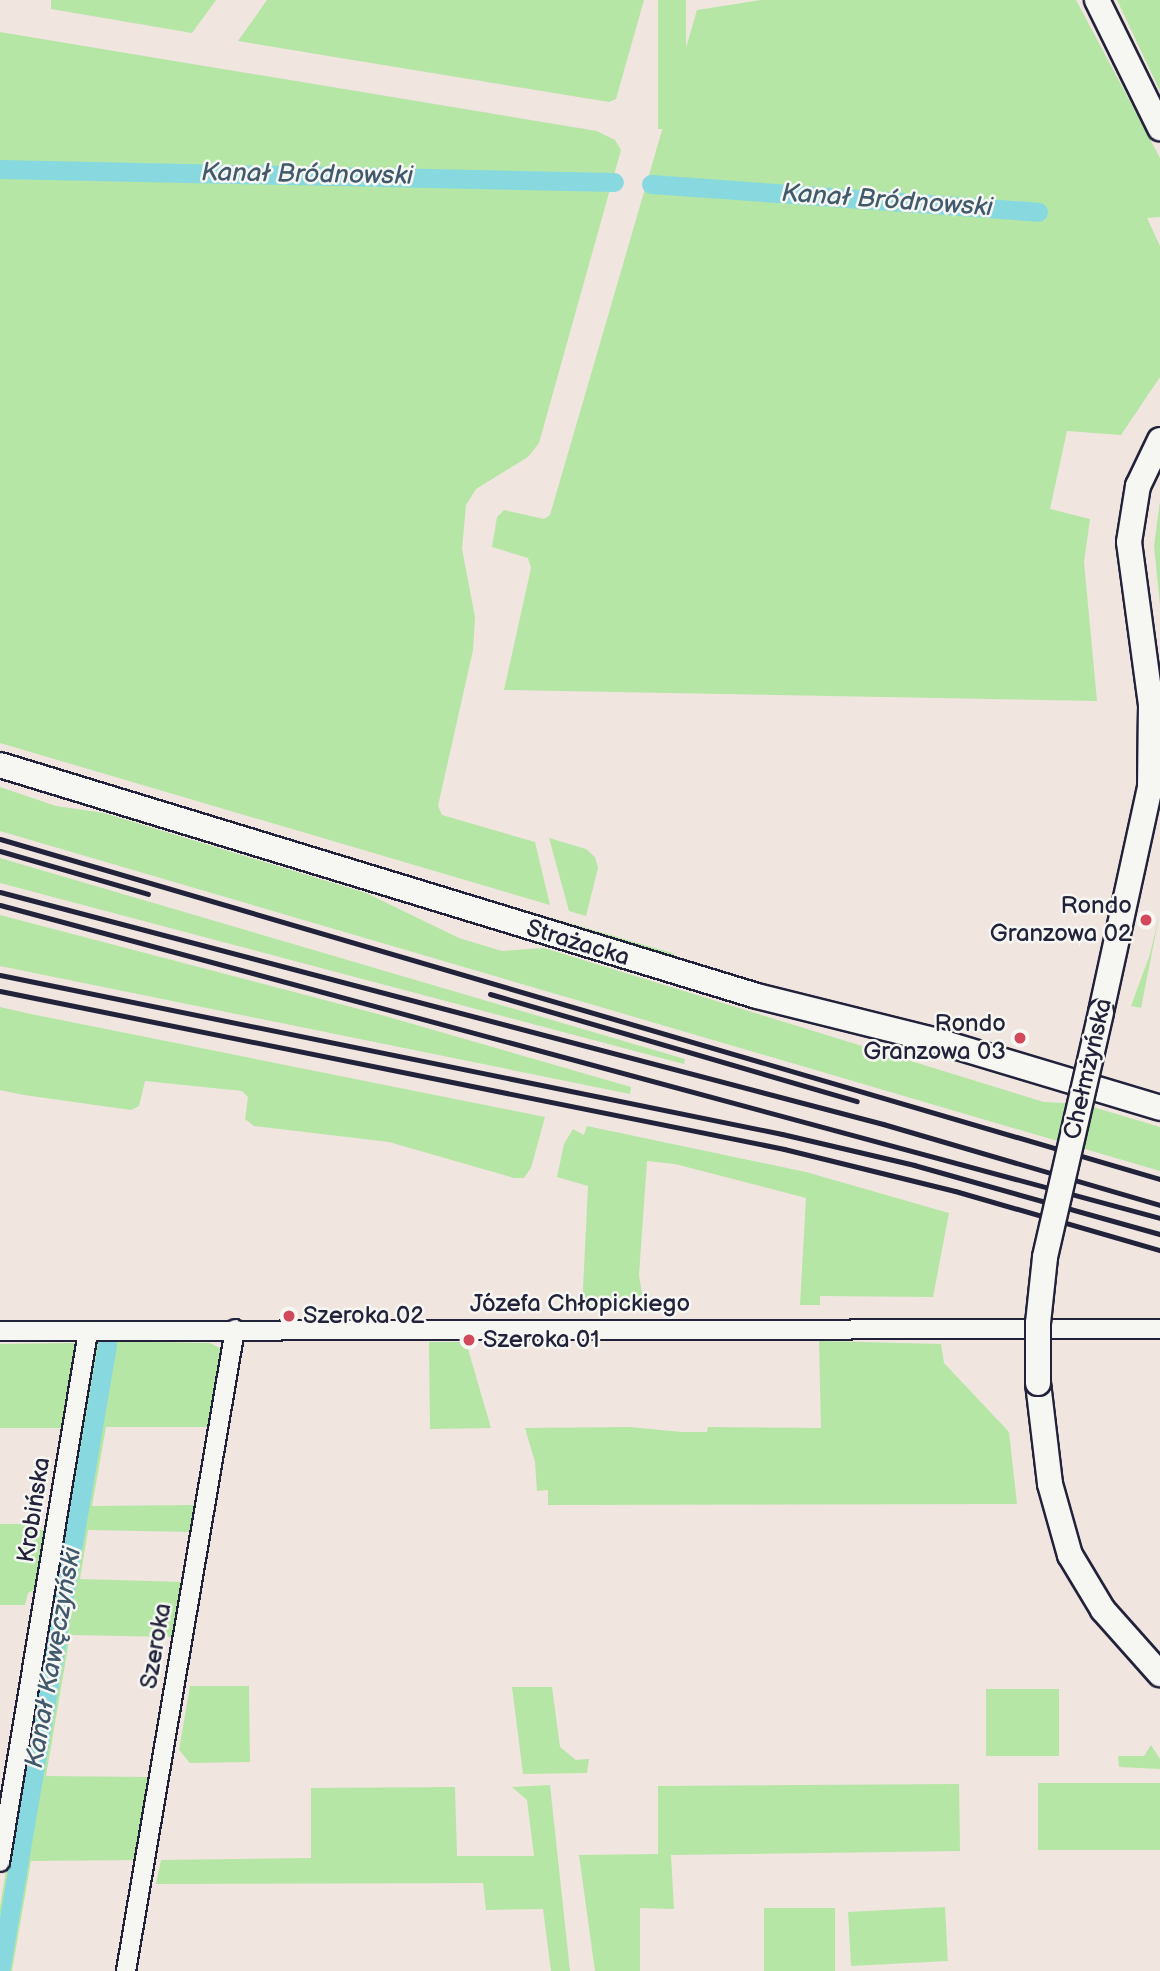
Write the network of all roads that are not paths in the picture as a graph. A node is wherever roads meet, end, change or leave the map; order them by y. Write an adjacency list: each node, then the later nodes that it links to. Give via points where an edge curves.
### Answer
1 (1100, 7): 2 (street)
2 (1160, 128)
3 (1160, 440): 10 (street, Chełmżyńska, bridge, via 1138,486 1129,542 1152,705 1150,787 1045,1256 1038,1382 1050,1484 1070,1555 1103,1610)
4 (0, 765): 5 (street, Strażacka, via 732,989 848,1022 934,1040)
5 (1160, 1108)
6 (235, 1329): 7 (street, Józefa Chłopickiego); 9 (street, Józefa Chłopickiego); 12 (street, Szeroka)
7 (1160, 1329)
8 (0, 1331): 9 (street, Józefa Chłopickiego)
9 (88, 1332): 11 (street, Krobińska)
10 (1160, 1674)
11 (0, 1862)
12 (126, 1971)

